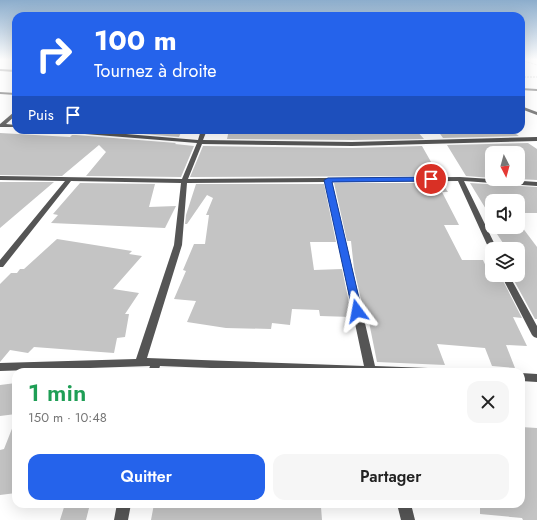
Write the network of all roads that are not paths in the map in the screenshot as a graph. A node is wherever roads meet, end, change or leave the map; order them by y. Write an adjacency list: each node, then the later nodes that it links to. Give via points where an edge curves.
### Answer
1 (525, 89): 2 (street)
2 (537, 90)
3 (0, 93): 4 (street)
4 (12, 94)
5 (537, 109): 6 (street)
6 (527, 110): 7 (street)
7 (537, 114)
8 (12, 116): 9 (street)
9 (1, 125): 10 (street)
10 (12, 126)
11 (107, 134): 14 (street)
12 (203, 134): 14 (street)
13 (537, 139): 14 (street, via 352,144)
14 (200, 142): 19 (street)
15 (0, 178): 17 (street)
16 (460, 179): 18 (street); 20 (street); 21 (street)
17 (69, 180): 19 (street); 22 (street)
18 (328, 180): 19 (street); 29 (street)
19 (184, 181): 25 (street, via 178,245)
20 (537, 184)
21 (490, 242)
22 (0, 265)
23 (509, 282): 24 (street)
24 (537, 335)
25 (140, 363): 26 (street); 27 (street)
26 (0, 367)
27 (154, 367): 28 (street)
28 (226, 368)
29 (370, 368)
30 (525, 377): 31 (street)
31 (537, 378)
32 (123, 508): 34 (street)
33 (405, 508): 35 (street)
34 (121, 520)
35 (408, 520)

